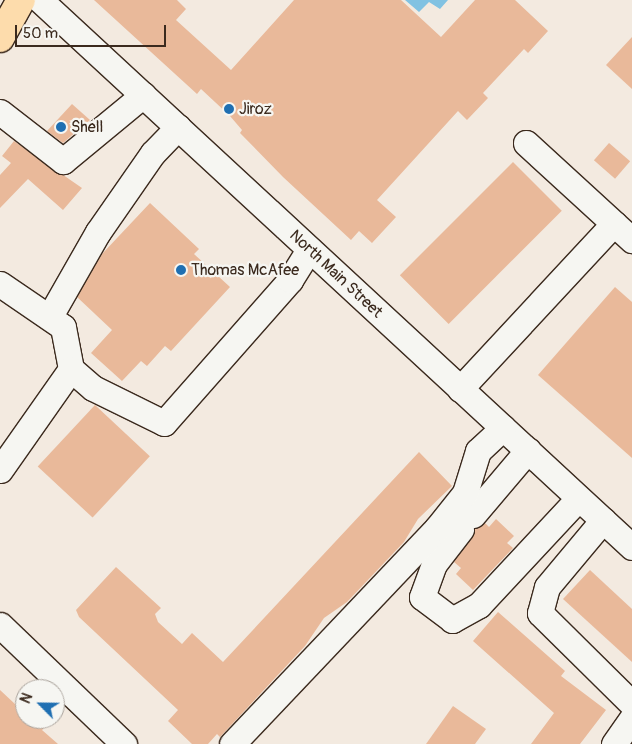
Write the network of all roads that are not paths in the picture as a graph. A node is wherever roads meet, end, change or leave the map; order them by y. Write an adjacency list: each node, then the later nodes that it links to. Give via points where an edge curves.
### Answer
1 (21, 0): 3 (highway)
2 (40, 0): 4 (street, North Main Street)
3 (0, 38)
4 (143, 95): 5 (street, via 63,161); 6 (street, North Main Street)
5 (0, 112)
6 (178, 127): 10 (street, North Main Street); 12 (street, via 153,153 98,232)
7 (526, 143): 8 (street)
8 (614, 223): 9 (street); 14 (street)
9 (632, 240)
10 (309, 248): 13 (street, via 290,280 164,424 93,388); 14 (street, North Main Street)
11 (0, 284): 12 (street)
12 (50, 316): 13 (street, via 63,327)
13 (71, 369): 17 (street)
14 (460, 389): 15 (street, North Main Street)
15 (503, 428): 16 (street, North Main Street); 25 (street, via 478,451 465,493 437,528)
16 (528, 450): 18 (street, North Main Street); 18 (street, via 434,564 422,597 452,620 479,604)
17 (0, 470)
18 (578, 499): 19 (street, North Main Street)
19 (603, 520): 20 (street, North Main Street); 22 (street, via 547,588 540,613)
20 (632, 546)
21 (6, 639): 24 (street)
22 (632, 704)
23 (632, 718): 26 (street)
24 (124, 744)
25 (232, 744)
26 (614, 744)

